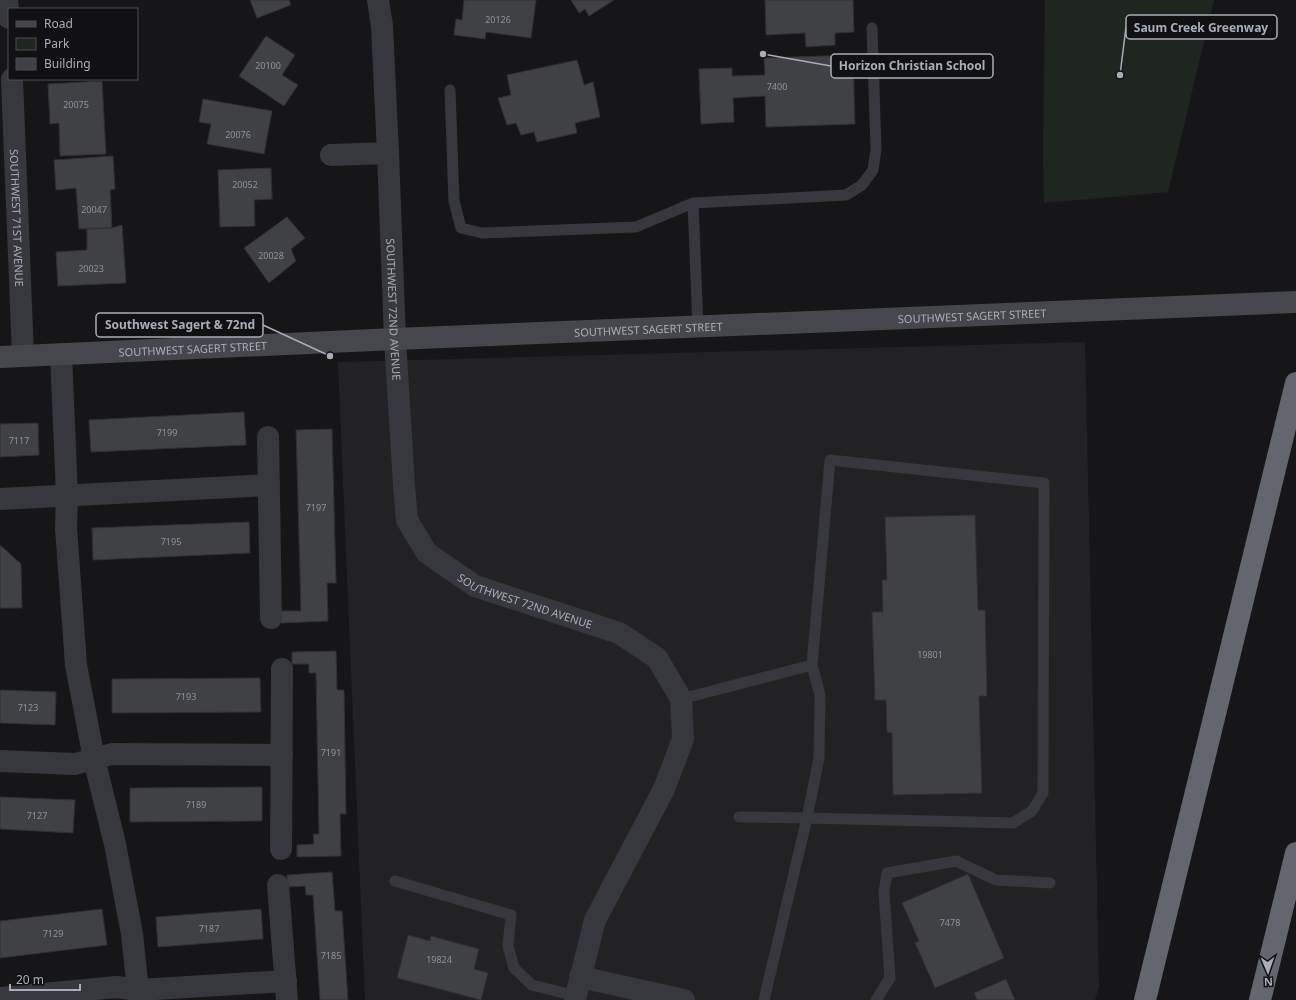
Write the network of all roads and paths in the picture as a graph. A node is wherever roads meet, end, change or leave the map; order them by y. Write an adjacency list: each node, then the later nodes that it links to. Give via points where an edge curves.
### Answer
1 (378, 0): 5 (street, SOUTHWEST 72ND AVENUE, via 382,26)
2 (872, 28): 7 (lane, via 876,149 873,170 862,185 846,194)
3 (12, 80): 12 (street, SOUTHWEST 71ST AVENUE)
4 (450, 90): 7 (lane, via 454,201 462,228 482,233 636,227)
5 (388, 154): 6 (street); 10 (street, SOUTHWEST 72ND AVENUE)
6 (331, 156)
7 (693, 203): 9 (lane)
8 (1296, 302): 9 (main road, SOUTHWEST SAGERT STREET)
9 (698, 326): 10 (main road, SOUTHWEST SAGERT STREET)
10 (395, 339): 11 (main road, SOUTHWEST SAGERT STREET); 22 (street, SOUTHWEST 72ND AVENUE, via 408,520 428,554 475,586 619,633 658,658)
11 (61, 354): 12 (main road, SOUTHWEST SAGERT STREET); 17 (street)
12 (24, 356): 13 (main road, SOUTHWEST SAGERT STREET)
13 (0, 357)
14 (1296, 383): 41 (highway)
15 (268, 437): 16 (street)
16 (269, 485): 17 (street); 19 (street)
17 (67, 495): 18 (street); 24 (street, via 66,528 76,665)
18 (0, 499)
19 (271, 618)
20 (812, 665): 22 (lane); 27 (lane, via 820,694 820,758); 27 (lane, via 830,460 1044,483 1044,793 1032,811 1013,823)
21 (282, 670): 23 (street)
22 (681, 699): 34 (street, SOUTHWEST 72ND AVENUE, via 683,739 664,789 595,920)
23 (282, 755): 24 (street, via 112,754); 28 (street)
24 (94, 759): 25 (street, via 75,764); 35 (street, via 132,934)
25 (0, 761)
26 (739, 817): 27 (lane)
27 (807, 818): 39 (lane)
28 (282, 849)
29 (1296, 853): 42 (highway)
30 (396, 881): 34 (lane, via 511,915 508,946 514,968 532,985)
31 (1050, 884): 40 (lane, via 996,880 956,861 887,873 884,892 890,978)
32 (278, 885): 33 (street)
33 (286, 990): 35 (street)
34 (577, 991): 36 (street)
35 (139, 995): 37 (street, via 117,987)
36 (659, 997): 38 (street)
37 (0, 998)
38 (684, 1000)
39 (764, 1000)
40 (876, 1000)
41 (1145, 1000)
42 (1260, 1000)

